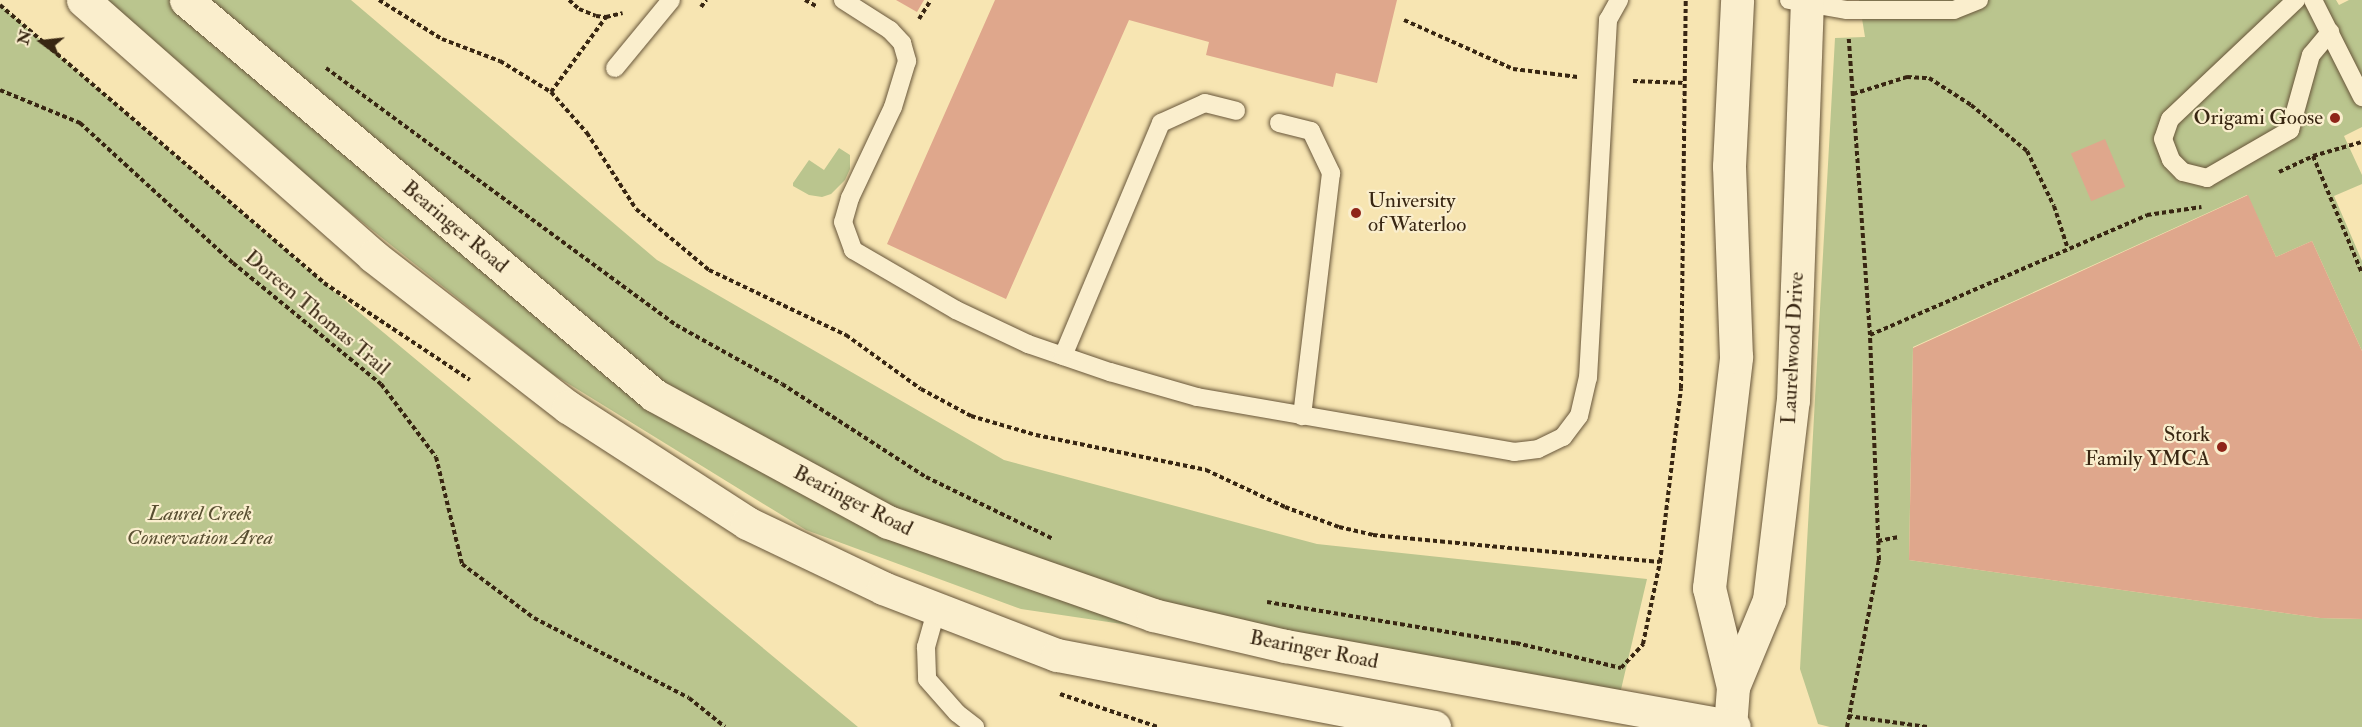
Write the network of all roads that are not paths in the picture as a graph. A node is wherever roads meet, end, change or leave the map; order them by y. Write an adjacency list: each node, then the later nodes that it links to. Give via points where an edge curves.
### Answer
1 (83, 0): 18 (main road, via 373,256 568,407 747,523 883,588)
2 (186, 0): 22 (main road, Bearinger Road, via 654,396 888,522 1153,615 1285,646)
3 (671, 0): 12 (lane)
4 (843, 0): 16 (lane, via 890,30 902,42 907,61 893,107 850,198 843,222 853,250 956,310)
5 (1619, 0): 17 (lane, via 1608,20 1588,378 1573,427 1550,445 1514,452)
6 (1737, 0): 19 (main road, Laurelwood Drive, via 1729,165 1736,357 1709,588)
7 (1979, 0): 10 (lane, via 1954,10 1847,10)
8 (2296, 0): 11 (lane, via 2170,119 2163,139 2171,160 2182,172 2207,178 2290,130 2311,55)
9 (2313, 0): 11 (lane)
10 (1801, 1): 19 (main road, Laurelwood Drive, via 1793,400 1770,600)
11 (2330, 32): 13 (lane)
12 (615, 68)
13 (2362, 97)
14 (1236, 111): 16 (lane, via 1205,103 1161,123)
15 (1279, 123): 17 (lane, via 1311,131 1330,173)
16 (1063, 356): 17 (lane, via 1197,397)
17 (1302, 416)
18 (937, 608): 20 (lane, via 926,647 927,680); 21 (main road, via 1057,655)
19 (1733, 687): 22 (main road, Laurelwood Drive)
20 (975, 727)
21 (1434, 727)
22 (1732, 727)

